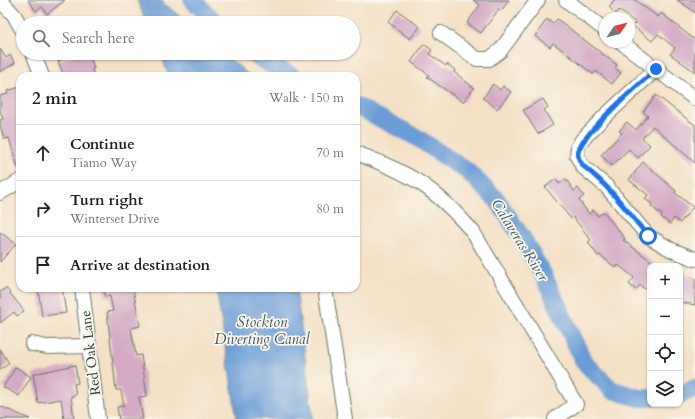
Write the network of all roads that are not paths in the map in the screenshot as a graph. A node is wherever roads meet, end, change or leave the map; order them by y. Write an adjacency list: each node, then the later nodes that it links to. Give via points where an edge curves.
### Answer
1 (0, 0): 4 (street)
2 (538, 0): 6 (street, via 500,51 489,59 477,59)
3 (566, 0): 5 (street)
4 (16, 19)
5 (599, 25)
6 (441, 33)
7 (629, 48): 9 (street)
8 (36, 60): 10 (street)
9 (656, 69): 11 (street); 15 (street, via 582,140 578,147 578,156 583,167 606,186 648,236 672,250)
10 (40, 72)
11 (695, 99)
12 (360, 155): 22 (street, via 393,167 417,180 441,198 472,232 576,404)
13 (16, 183): 14 (street)
14 (0, 193)
15 (695, 259)
16 (82, 292): 19 (street, Red Oak Lane)
17 (326, 292): 21 (street)
18 (32, 344): 19 (street, via 47,347)
19 (89, 346): 20 (street, Red Oak Lane)
20 (98, 419)
21 (345, 419)
22 (555, 419)

